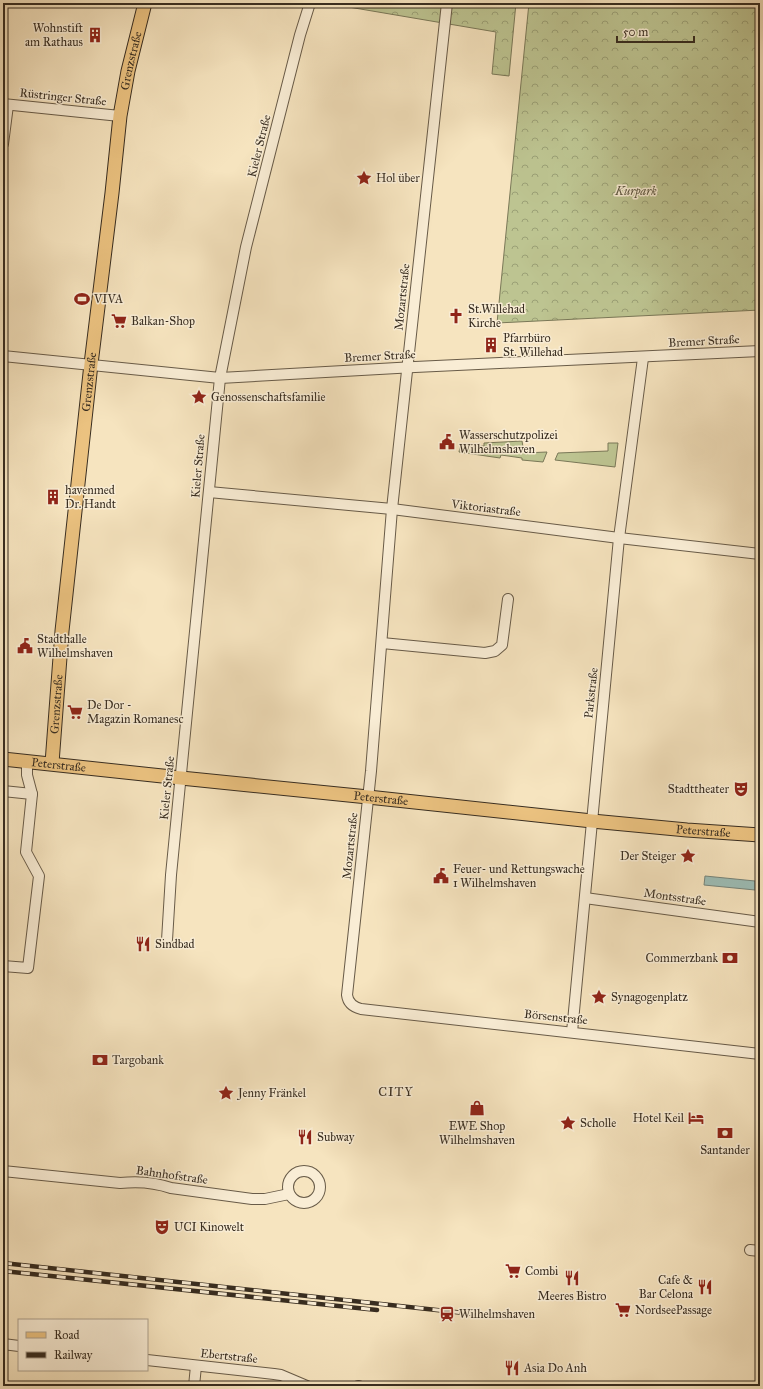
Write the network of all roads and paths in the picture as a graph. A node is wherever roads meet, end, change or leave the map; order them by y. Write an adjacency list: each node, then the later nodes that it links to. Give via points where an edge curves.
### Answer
1 (145, 3): 5 (main road, Grenzstraße)
2 (310, 3): 12 (street, Kieler Straße, via 246,247)
3 (447, 3): 11 (street, Mozartstraße)
4 (6, 104): 5 (street, Rüstringer Straße); 6 (street)
5 (120, 116): 10 (main road, Grenzstraße)
6 (3, 144)
7 (760, 351): 9 (street, Bremer Straße)
8 (3, 356): 10 (street, Bremer Straße)
9 (642, 358): 11 (street, Bremer Straße); 15 (street, Parkstraße)
10 (92, 364): 12 (street, Bremer Straße); 21 (main road, Grenzstraße, via 62,631)
11 (408, 368): 12 (street, Bremer Straße); 14 (street, Mozartstraße)
12 (220, 378): 13 (street, Kieler Straße)
13 (209, 492): 14 (street, Viktoriastraße); 22 (street, Kieler Straße)
14 (392, 509): 15 (street, Viktoriastraße); 18 (street, Mozartstraße)
15 (619, 538): 16 (street, Viktoriastraße); 26 (street, Parkstraße)
16 (760, 554)
17 (508, 599): 18 (street, via 502,646 495,651 485,653)
18 (382, 643): 25 (street, Mozartstraße)
19 (3, 758): 20 (main road, Peterstraße)
20 (27, 761): 21 (main road, Peterstraße); 24 (street, via 27,775)
21 (52, 763): 22 (main road, Peterstraße)
22 (181, 778): 25 (main road, Peterstraße); 30 (street, Kieler Straße, via 170,874)
23 (3, 791): 24 (street)
24 (32, 794): 31 (street, via 26,852 39,876 28,968)
25 (368, 797): 26 (main road, Peterstraße); 32 (street, Mozartstraße, via 347,995)
26 (592, 821): 27 (main road, Peterstraße); 28 (street, Parkstraße)
27 (760, 835)
28 (586, 898): 29 (street, Montsstraße); 33 (street, Parkstraße)
29 (760, 922)
30 (167, 940)
31 (3, 966)
32 (350, 1004): 33 (street, Börsenstraße, via 361,1009)
33 (572, 1032): 34 (street, Börsenstraße)
34 (760, 1054)
35 (3, 1171): 36 (street, Bahnhofstraße, via 120,1183 136,1181 252,1199)
36 (289, 1194)
37 (3, 1344): 38 (street)
38 (18, 1346)
39 (148, 1360): 40 (street, Ebertstraße)
40 (196, 1366): 41 (street); 42 (street, Ebertstraße, via 281,1375)
41 (194, 1386)
42 (307, 1386)

